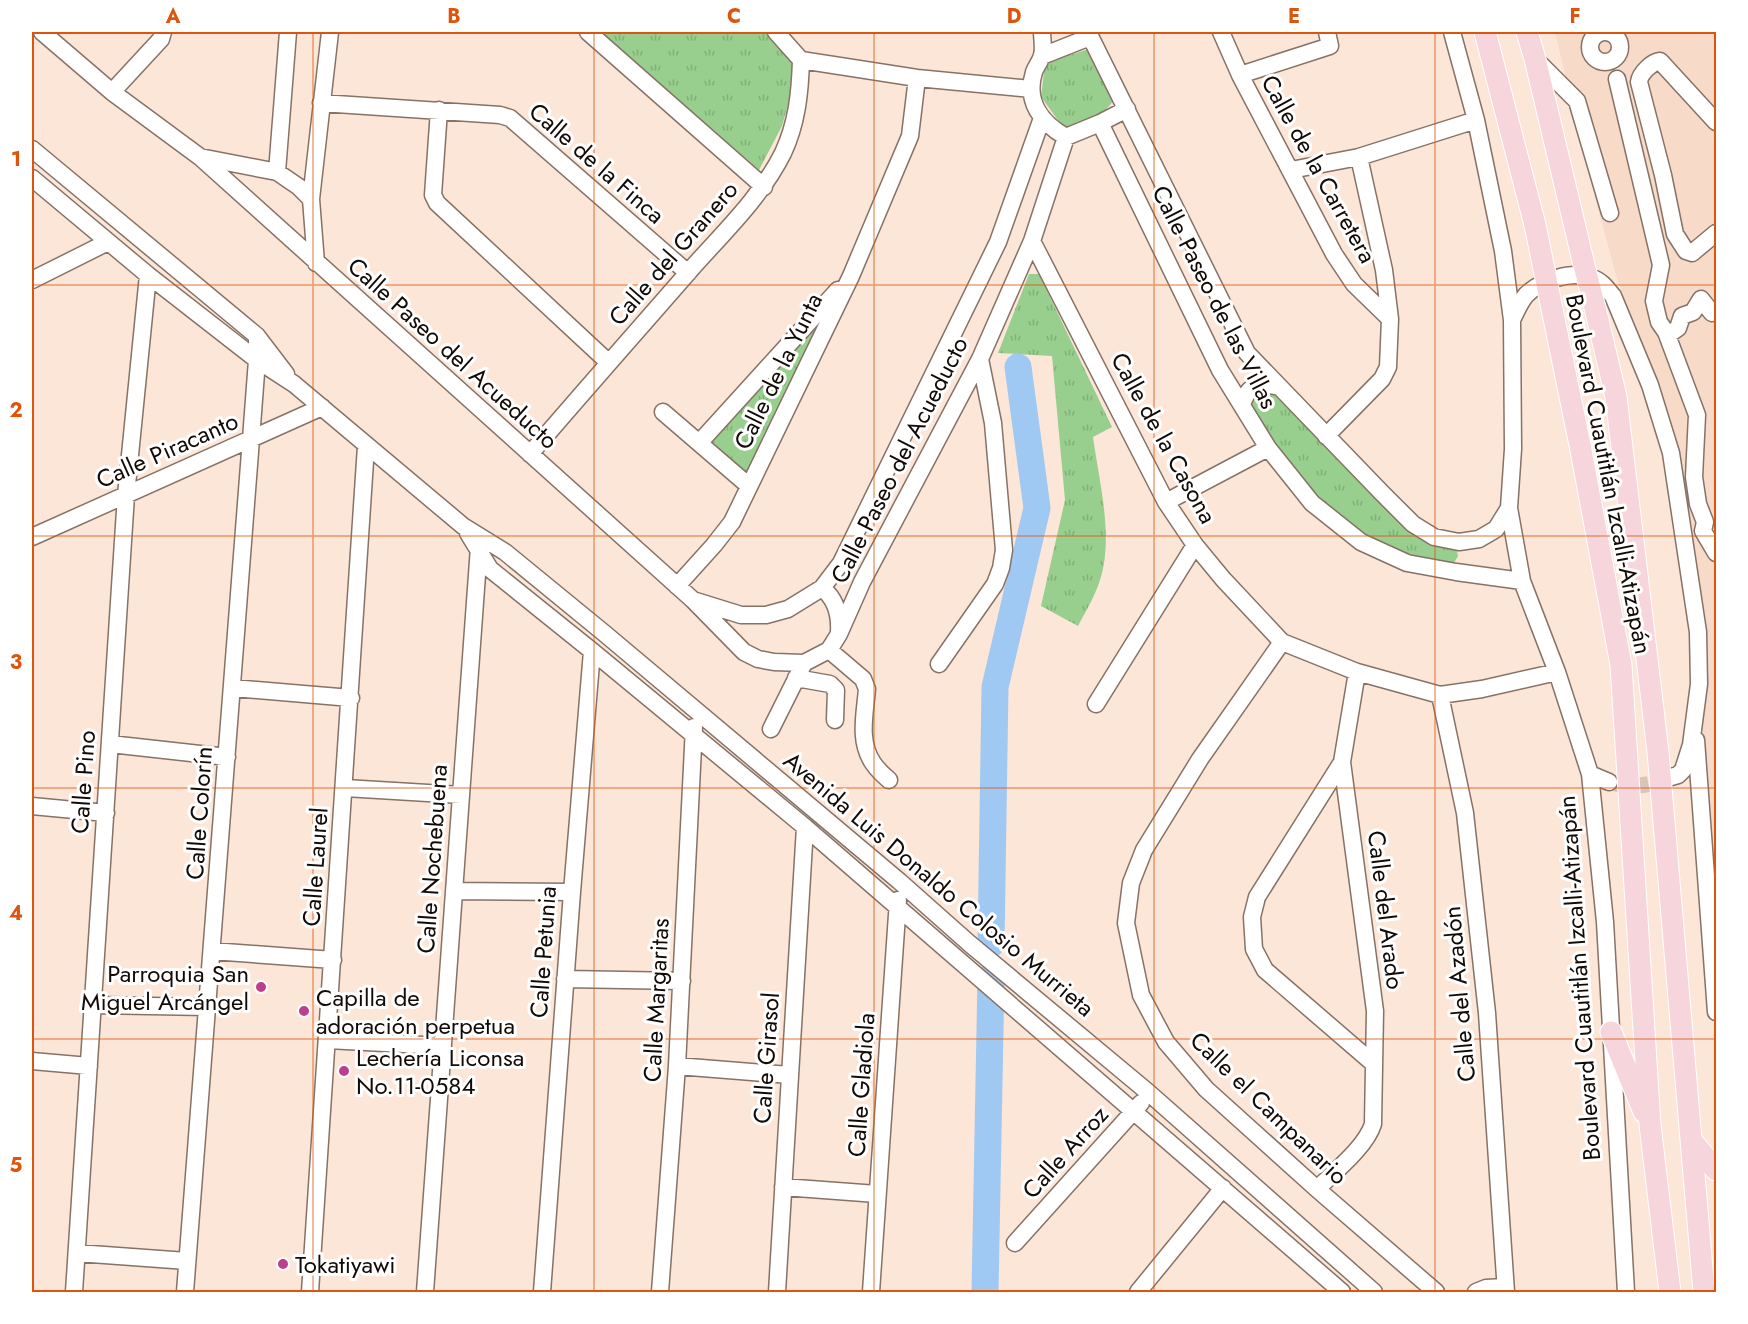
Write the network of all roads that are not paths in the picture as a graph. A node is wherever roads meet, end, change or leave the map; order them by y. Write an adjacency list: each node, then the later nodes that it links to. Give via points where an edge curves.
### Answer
1 (42, 32): 21 (street, Calle Paseo del Acueducto)
2 (163, 32): 21 (street)
3 (288, 32): 34 (street)
4 (330, 32): 22 (street)
5 (588, 32): 36 (street)
6 (776, 32): 16 (street)
7 (1042, 32): 14 (street)
8 (1221, 32): 17 (street, Calle de la Carretera)
9 (1452, 32): 26 (street, Boulevard Cuautitlán Izcalli-Atizapán)
10 (1485, 32): 75 (main road, Boulevard Cuautitlán Izcalli-Atizapán, bridge, via 1535,225)
11 (1527, 32): 15 (main road, Boulevard Cuautitlán Izcalli-Atizapán)
12 (1089, 34): 14 (street); 23 (street, Calle Paseo de las Villas)
13 (1329, 39): 17 (street)
14 (1042, 56): 20 (street)
15 (1535, 59): 38 (street, via 1577,101); 76 (main road, Boulevard Cuautitlán Izcalli-Atizapán, bridge, via 1616,398)
16 (801, 60): 18 (street); 36 (street, Calle del Granero, via 796,118)
17 (1240, 75): 33 (street, Calle de la Carretera)
18 (917, 78): 20 (street); 45 (street, Calle de la Yunta, via 910,136)
19 (1617, 79): 50 (street, via 1661,266 1654,301)
20 (1031, 89): 25 (street)
21 (112, 93): 31 (street, Calle Paseo del Acueducto)
22 (321, 103): 24 (street, Calle de la Finca); 37 (street)
23 (1127, 109): 28 (street); 56 (street, Calle Paseo de las Villas, via 1247,353)
24 (439, 110): 43 (street, Calle de la Finca, via 510,118); 54 (street, via 433,195 437,203)
25 (1042, 118): 29 (street); 80 (street, Calle Paseo del Acueducto, via 998,243 841,563)
26 (1476, 120): 32 (street); 49 (street, Boulevard Cuautitlán Izcalli-Atizapán, via 1503,251)
27 (1716, 122): 39 (street, via 1660,61 1640,76 1677,239 1692,253)
28 (1100, 123): 29 (street); 57 (street, Calle Paseo de las Villas, via 1220,370)
29 (1066, 137): 40 (street, Calle Paseo del Acueducto)
30 (32, 149): 51 (street, Avenida Luis Donaldo Colosio Murrieta)
31 (200, 157): 34 (street, Calle Paseo del Acueducto); 42 (street, Calle Paseo del Acueducto)
32 (1359, 157): 33 (street); 48 (street, Calle de la Carretera, via 1384,270)
33 (1291, 170): 48 (street, Calle de la Carretera, via 1334,254 1354,284)
34 (277, 172): 37 (street, Calle Paseo del Acueducto)
35 (32, 178): 41 (street, Avenida Luis Donaldo Colosio Murrieta)
36 (764, 187): 43 (street, Calle del Granero)
37 (311, 199): 42 (street, Calle Paseo del Acueducto)
38 (1610, 213)
39 (1715, 234)
40 (1032, 241): 52 (street, Calle Paseo del Acueducto); 68 (street, Calle de la Casona)
41 (108, 242): 44 (street, Avenida Luis Donaldo Colosio Murrieta); 46 (street)
42 (316, 263): 65 (street, Calle Paseo del Acueducto)
43 (688, 273): 54 (street, Calle del Granero)
44 (148, 275): 53 (street, Avenida Luis Donaldo Colosio Murrieta); 67 (street, Calle Pino)
45 (851, 276): 62 (street, Calle de la Yunta); 66 (street, Calle de la Yunta)
46 (32, 280)
47 (1715, 313): 50 (street, via 1701,299 1693,312 1682,316 1677,330 1668,335)
48 (1390, 319): 60 (street, Calle de la Carretera, via 1388,367 1382,379)
49 (1512, 320): 69 (street, Boulevard Cuautitlán Izcalli-Atizapán, via 1513,448); 95 (street, via 1526,296 1542,283 1572,274 1591,277 1613,296 1650,386 1671,453 1698,632 1700,684)
50 (1666, 332): 74 (street, via 1697,415 1694,477 1705,522 1703,531)
51 (256, 336): 53 (street, Calle Colorín); 55 (street, Avenida Luis Donaldo Colosio Murrieta)
52 (980, 359): 82 (street, Calle Paseo del Acueducto, via 862,582); 86 (street, via 993,423 1004,550 995,584)
53 (257, 360): 55 (street, Avenida Luis Donaldo Colosio Murrieta); 61 (street, Calle Colorín)
54 (608, 362): 65 (street, Calle del Granero)
55 (294, 384): 58 (street, Avenida Luis Donaldo Colosio Murrieta)
56 (1280, 387): 57 (street, via 1258,386 1247,393); 60 (street, Calle Paseo de las Villas)
57 (1242, 406): 64 (street, Calle Paseo de las Villas)
58 (322, 407): 61 (street, Calle Piracanto); 63 (street, Avenida Luis Donaldo Colosio Murrieta)
59 (663, 412): 62 (street, Calle de la Yunta)
60 (1326, 436): 71 (street, Calle Paseo de las Villas, via 1413,524 1434,537)
61 (252, 439): 67 (street, Calle Piracanto); 90 (street, Calle Colorín)
62 (700, 442): 66 (street, Calle de la Yunta)
63 (366, 446): 72 (street, Avenida Luis Donaldo Colosio Murrieta); 92 (street, Calle Laurel)
64 (1268, 448): 68 (street); 77 (street, Calle Paseo de las Villas, via 1312,503 1361,542 1407,563)
65 (530, 454): 79 (street, Calle Paseo del Acueducto)
66 (749, 486): 79 (street, Calle de la Yunta, via 732,522)
67 (126, 495): 70 (street, Calle Piracanto); 99 (street, Calle Pino)
68 (1166, 502): 73 (street, Calle de la Casona)
69 (1509, 508): 71 (street, via 1496,529); 78 (street, Boulevard Cuautitlán Izcalli-Atizapán)
70 (32, 537)
71 (1459, 542): 77 (street, via 1463,556)
72 (479, 543): 85 (street, Avenida Luis Donaldo Colosio Murrieta, via 490,569); 94 (street, Avenida Luis Donaldo Colosio Murrieta, via 505,552); 107 (street, Calle Nochebuena)
73 (1195, 545): 83 (street, Calle de la Casona); 93 (street)
74 (1716, 553)
75 (1603, 566): 76 (main road, via 1609,557 1625,552); 134 (main road, Boulevard Cuautitlán Izcalli-Atizapán, via 1621,664)
76 (1636, 568): 135 (main road, Boulevard Cuautitlán Izcalli-Atizapán, via 1658,752)
77 (1455, 572): 78 (street, Calle Paseo de las Villas)
78 (1522, 581): 89 (street, Boulevard Cuautitlán Izcalli-Atizapán)
79 (677, 586): 81 (street, Calle Paseo del Acueducto)
80 (822, 588): 81 (street, Calle Paseo del Acueducto, via 788,609 766,615 741,615); 82 (street, via 836,607)
81 (693, 600): 87 (street, Calle Paseo del Acueducto, via 744,652)
82 (839, 634): 84 (street, Calle Paseo del Acueducto)
83 (1282, 642): 88 (street, Calle de la Casona); 139 (street, Calle el Campanario, via 1200,759 1144,850 1131,883 1126,923 1141,995 1166,1042 1206,1089)
84 (829, 650): 87 (street, Calle Paseo del Acueducto); 104 (street, via 866,683 866,751)
85 (592, 651): 98 (street, Avenida Luis Donaldo Colosio Murrieta); 113 (street, Calle Petunia)
86 (939, 664)
87 (800, 670): 96 (street, via 834,686); 97 (street)
88 (1357, 672): 91 (street, Calle de la Casona); 101 (street, Calle del Arado)
89 (1557, 672): 91 (street, Calle de la Casona); 102 (street, Boulevard Cuautitlán Izcalli-Atizapán)
90 (233, 688): 92 (street); 100 (street, Calle Colorín)
91 (1440, 695): 146 (street, Calle del Azadón, via 1465,813 1486,1001)
92 (351, 698): 106 (street, Calle Laurel)
93 (1096, 704)
94 (695, 709): 98 (street, Calle Margaritas); 111 (street, Avenida Luis Donaldo Colosio Murrieta)
95 (1694, 718): 103 (street, via 1683,770); 123 (street)
96 (835, 720)
97 (771, 729)
98 (693, 734): 110 (street, Avenida Luis Donaldo Colosio Murrieta); 120 (street, Calle Margaritas)
99 (110, 744): 100 (street); 109 (street, Calle Pino)
100 (227, 757): 116 (street, Calle Colorín)
101 (1342, 762): 128 (street, Calle del Arado, via 1375,1011); 128 (street, Calle del Arado, via 1257,897 1252,916 1254,949 1265,970)
102 (1590, 774): 105 (street); 124 (street, Boulevard Cuautitlán Izcalli-Atizapán)
103 (1671, 777)
104 (889, 780)
105 (1609, 782)
106 (345, 788): 107 (street); 117 (street, Calle Laurel)
107 (461, 795): 112 (street, Calle Nochebuena)
108 (32, 806): 109 (street)
109 (105, 813): 121 (street, Calle Pino)
110 (805, 827): 114 (street, Avenida Luis Donaldo Colosio Murrieta); 131 (street, Calle Girasol)
111 (899, 881): 114 (street, Calle Gladiola); 115 (street, Avenida Luis Donaldo Colosio Murrieta)
112 (454, 891): 113 (street); 126 (street, Calle Nochebuena)
113 (572, 892): 119 (street, Calle Petunia)
114 (898, 907): 118 (street, Avenida Luis Donaldo Colosio Murrieta); 140 (street, Calle Gladiola)
115 (970, 944): 118 (street); 132 (street, Avenida Luis Donaldo Colosio Murrieta)
116 (212, 951): 117 (street); 122 (street, Calle Colorín)
117 (333, 960): 125 (street, Calle Laurel)
118 (960, 963): 133 (street, Avenida Luis Donaldo Colosio Murrieta)
119 (565, 979): 120 (street); 151 (street, Calle Petunia)
120 (682, 981): 130 (street, Calle Margaritas)
121 (93, 1005): 122 (street); 129 (street, Calle Pino)
122 (207, 1007): 143 (street, Calle Colorín)
123 (1716, 1012)
124 (1611, 1032): 134 (main road); 160 (street, Boulevard Cuautitlán Izcalli-Atizapán)
125 (327, 1040): 126 (street); 149 (street, Calle Laurel)
126 (443, 1046): 150 (street, Calle Nochebuena)
127 (32, 1061): 129 (street)
128 (1374, 1064): 139 (street, Calle del Arado, via 1370,1135)
129 (89, 1066): 142 (street, Calle Pino)
130 (677, 1066): 131 (street); 152 (street, Calle Margaritas)
131 (789, 1075): 137 (street, Calle Girasol)
132 (1149, 1093): 133 (street, Calle Arroz); 144 (street, Avenida Luis Donaldo Colosio Murrieta)
133 (1134, 1110): 138 (street, Avenida Luis Donaldo Colosio Murrieta); 141 (street, Calle Arroz)
134 (1650, 1125): 161 (main road, Boulevard Cuautitlán Izcalli-Atizapán)
135 (1691, 1140): 136 (main road); 162 (main road, Boulevard Cuautitlán Izcalli-Atizapán)
136 (1716, 1170)
137 (783, 1187): 140 (street); 153 (street, Calle Girasol)
138 (1223, 1188): 145 (street, Avenida Luis Donaldo Colosio Murrieta); 155 (street)
139 (1317, 1189): 158 (street, Calle el Campanario)
140 (877, 1194): 154 (street, Calle Gladiola)
141 (1015, 1243)
142 (77, 1252): 143 (street); 147 (street, Calle Pino)
143 (187, 1261): 148 (street, Calle Colorín)
144 (1340, 1262): 145 (street); 157 (street, Avenida Luis Donaldo Colosio Murrieta)
145 (1323, 1286): 156 (street, Avenida Luis Donaldo Colosio Murrieta)
146 (1505, 1290): 159 (street, via 1486,1288)
147 (74, 1293)
148 (185, 1293)
149 (310, 1293)
150 (425, 1293)
151 (542, 1293)
152 (660, 1293)
153 (777, 1293)
154 (871, 1293)
155 (1138, 1293)
156 (1342, 1293)
157 (1374, 1293)
158 (1436, 1293)
159 (1476, 1293)
160 (1626, 1293)
161 (1670, 1293)
162 (1704, 1293)

